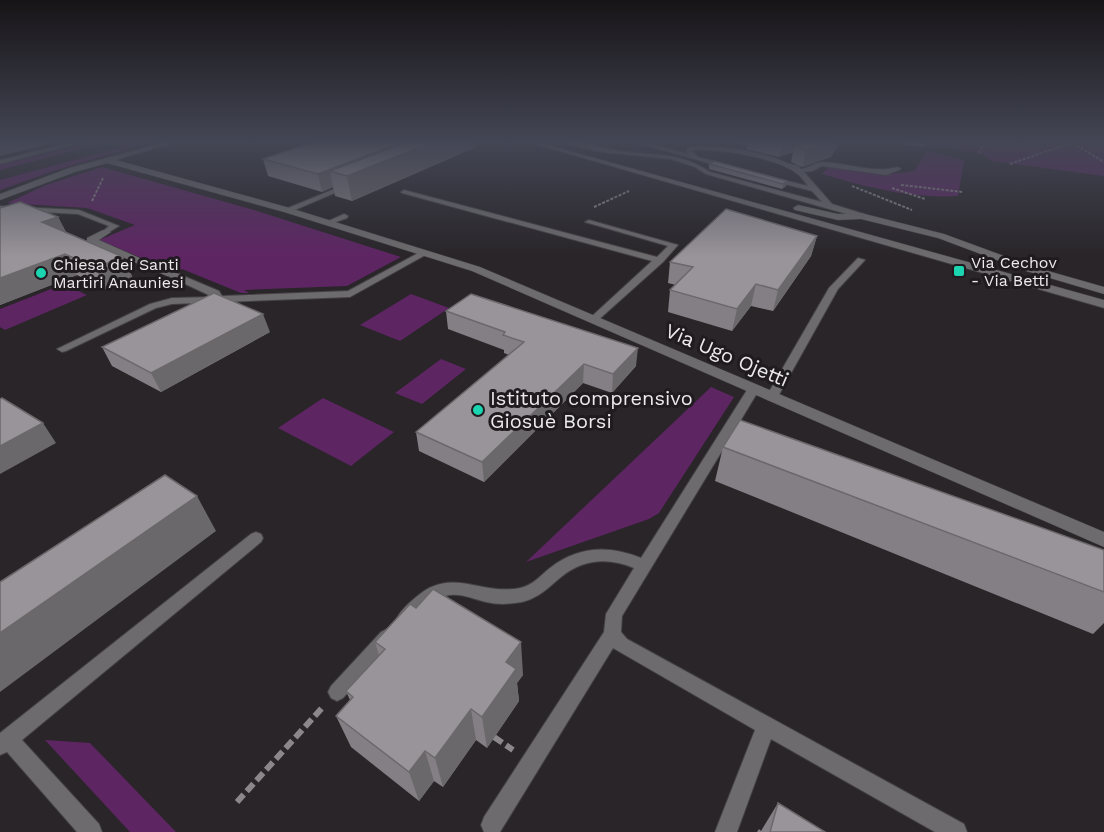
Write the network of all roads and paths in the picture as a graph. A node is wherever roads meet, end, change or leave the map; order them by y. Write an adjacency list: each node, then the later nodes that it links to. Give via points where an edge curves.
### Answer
1 (44, 180): 14 (street)
2 (103, 180): 18 (path)
3 (178, 180): 19 (street, Via Ugo Ojetti)
4 (665, 180): 26 (street)
5 (691, 180): 23 (street)
6 (733, 180): 16 (lane)
7 (776, 180): 12 (lane)
8 (806, 180): 12 (lane)
9 (352, 183): 19 (lane)
10 (882, 185): 15 (path)
11 (851, 186): 20 (path)
12 (814, 189): 16 (lane)
13 (404, 192): 31 (lane)
14 (0, 197)
15 (925, 200)
16 (829, 206): 22 (lane)
17 (0, 208): 27 (lane, via 79,212 115,226)
18 (90, 210)
19 (286, 210): 25 (street, Via Ugo Ojetti)
20 (915, 212)
21 (344, 216): 25 (lane)
22 (861, 216): 23 (street); 28 (street)
23 (838, 217): 26 (street, via 834,224)
24 (589, 222): 31 (lane, via 673,244)
25 (328, 223): 29 (street, Via Ugo Ojetti)
26 (843, 230): 30 (street)
27 (106, 232): 33 (street, via 91,240)
28 (958, 241): 30 (street, via 968,249 965,255); 34 (street, via 1030,269)
29 (425, 253): 35 (lane, via 350,294); 37 (street, Via Ugo Ojetti, via 476,269)
30 (941, 257): 36 (street)
31 (660, 260): 37 (lane)
32 (861, 260): 40 (lane, via 834,288)
33 (171, 274): 35 (lane, via 216,293)
34 (1104, 291)
35 (219, 299): 38 (lane, via 165,302)
36 (1104, 304)
37 (593, 321): 39 (street, Via Ugo Ojetti)
38 (62, 349)
39 (753, 390): 40 (street, Via Ugo Ojetti); 43 (lane)
40 (772, 397): 42 (street, Via Ugo Ojetti)
41 (256, 538): 48 (lane)
42 (1104, 540)
43 (644, 566): 44 (lane, via 614,614); 45 (lane, via 602,552 573,561 539,588 523,595 493,595 462,588 433,592)
44 (612, 636): 46 (lane, via 621,645); 51 (lane)
45 (337, 692): 50 (path)
46 (766, 726): 53 (lane); 54 (lane)
47 (494, 736): 49 (path)
48 (4, 742): 52 (lane)
49 (517, 753)
50 (237, 802)
51 (492, 825)
52 (91, 832)
53 (726, 832)
54 (956, 832)

